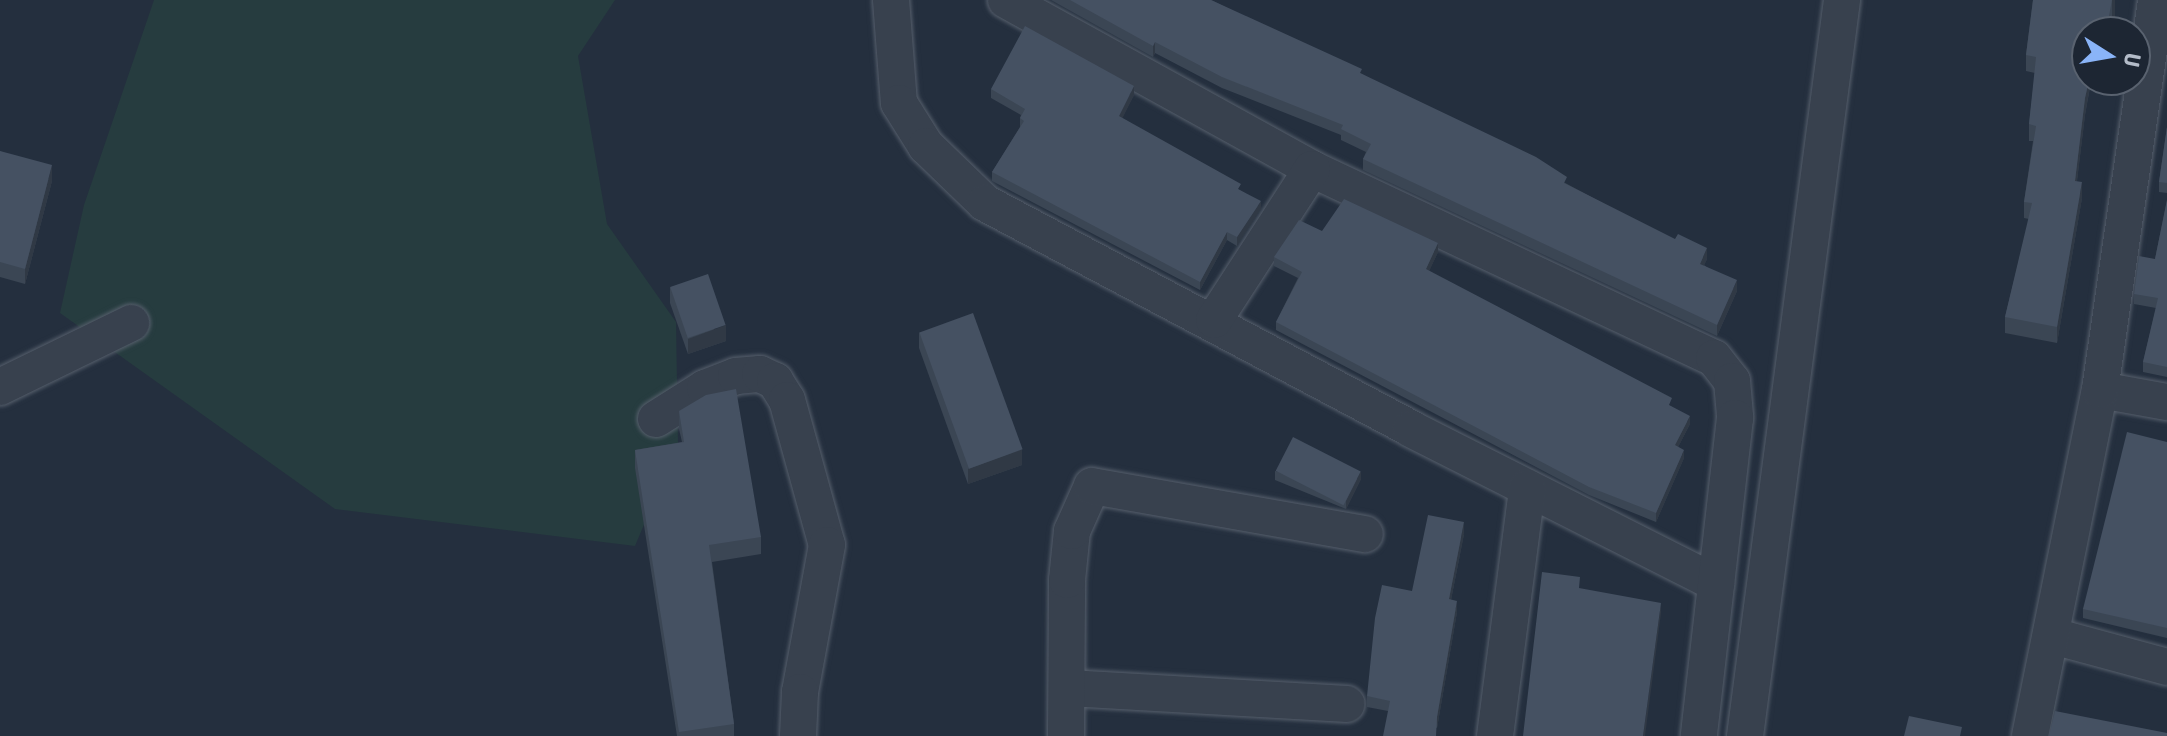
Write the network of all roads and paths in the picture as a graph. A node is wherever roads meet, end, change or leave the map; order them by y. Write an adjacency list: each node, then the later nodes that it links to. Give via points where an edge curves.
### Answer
1 (891, 0): 6 (street, via 899,103 951,174 985,203)
2 (1006, 0): 5 (street)
3 (1842, 0): 23 (street, via 1782,424)
4 (2156, 0): 9 (street)
5 (1312, 169): 6 (street); 14 (street, via 1714,358 1732,381 1735,418)
6 (1214, 320): 12 (street, via 1241,340)
7 (131, 323): 8 (street)
8 (0, 387)
9 (2100, 390): 10 (street); 15 (street)
10 (2167, 402)
11 (656, 419): 19 (street, via 705,388 736,376 760,374 775,381 787,400 827,545 800,692)
12 (1527, 488): 14 (street); 21 (street)
13 (1365, 534): 17 (street, via 1092,486 1072,531)
14 (1716, 583): 22 (street)
15 (2053, 636): 16 (street); 24 (street)
16 (2167, 667)
17 (1069, 688): 18 (street); 20 (street)
18 (1347, 704)
19 (798, 736)
20 (1066, 736)
21 (1495, 736)
22 (1699, 736)
23 (1745, 736)
24 (2030, 736)

